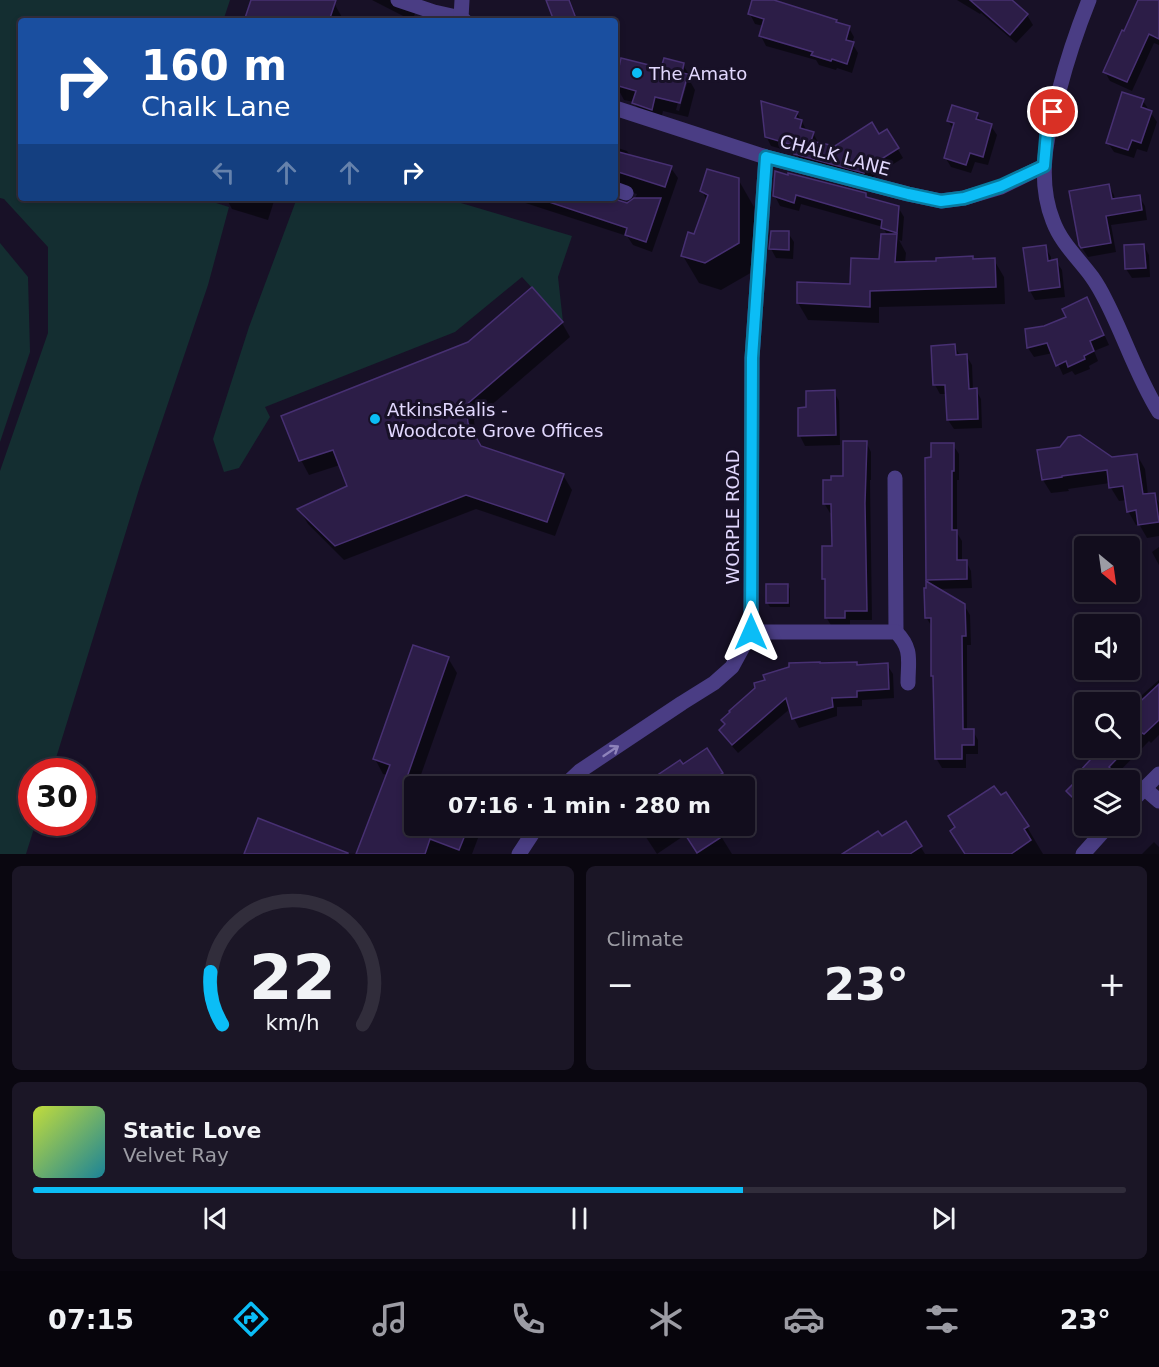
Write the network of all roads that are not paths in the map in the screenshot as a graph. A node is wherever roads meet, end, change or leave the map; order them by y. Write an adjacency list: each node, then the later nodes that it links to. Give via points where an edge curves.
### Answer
1 (398, 0): 4 (street)
2 (462, 0): 6 (street)
3 (1089, 0): 9 (street, via 1047,132)
4 (433, 16): 5 (street)
5 (448, 18)
6 (463, 18)
7 (618, 109): 8 (street, CHALK LANE)
8 (766, 157): 9 (street, CHALK LANE, via 941,201 992,189); 12 (street, WORPLE ROAD, via 752,358)
9 (1044, 166): 10 (street, via 1046,200 1053,222 1106,301)
10 (1159, 412)
11 (895, 478): 13 (street)
12 (751, 632): 13 (street); 16 (street, WORPLE ROAD, one-way to 12, via 714,683 732,667)
13 (896, 632): 14 (street, via 909,650)
14 (908, 683)
15 (1159, 774): 17 (street)
16 (575, 776)
17 (1144, 788): 18 (street); 19 (street)
18 (1140, 792)
19 (1159, 801)
20 (531, 836): 22 (street)
21 (1099, 836): 23 (street)
22 (519, 854)
23 (1083, 854)

